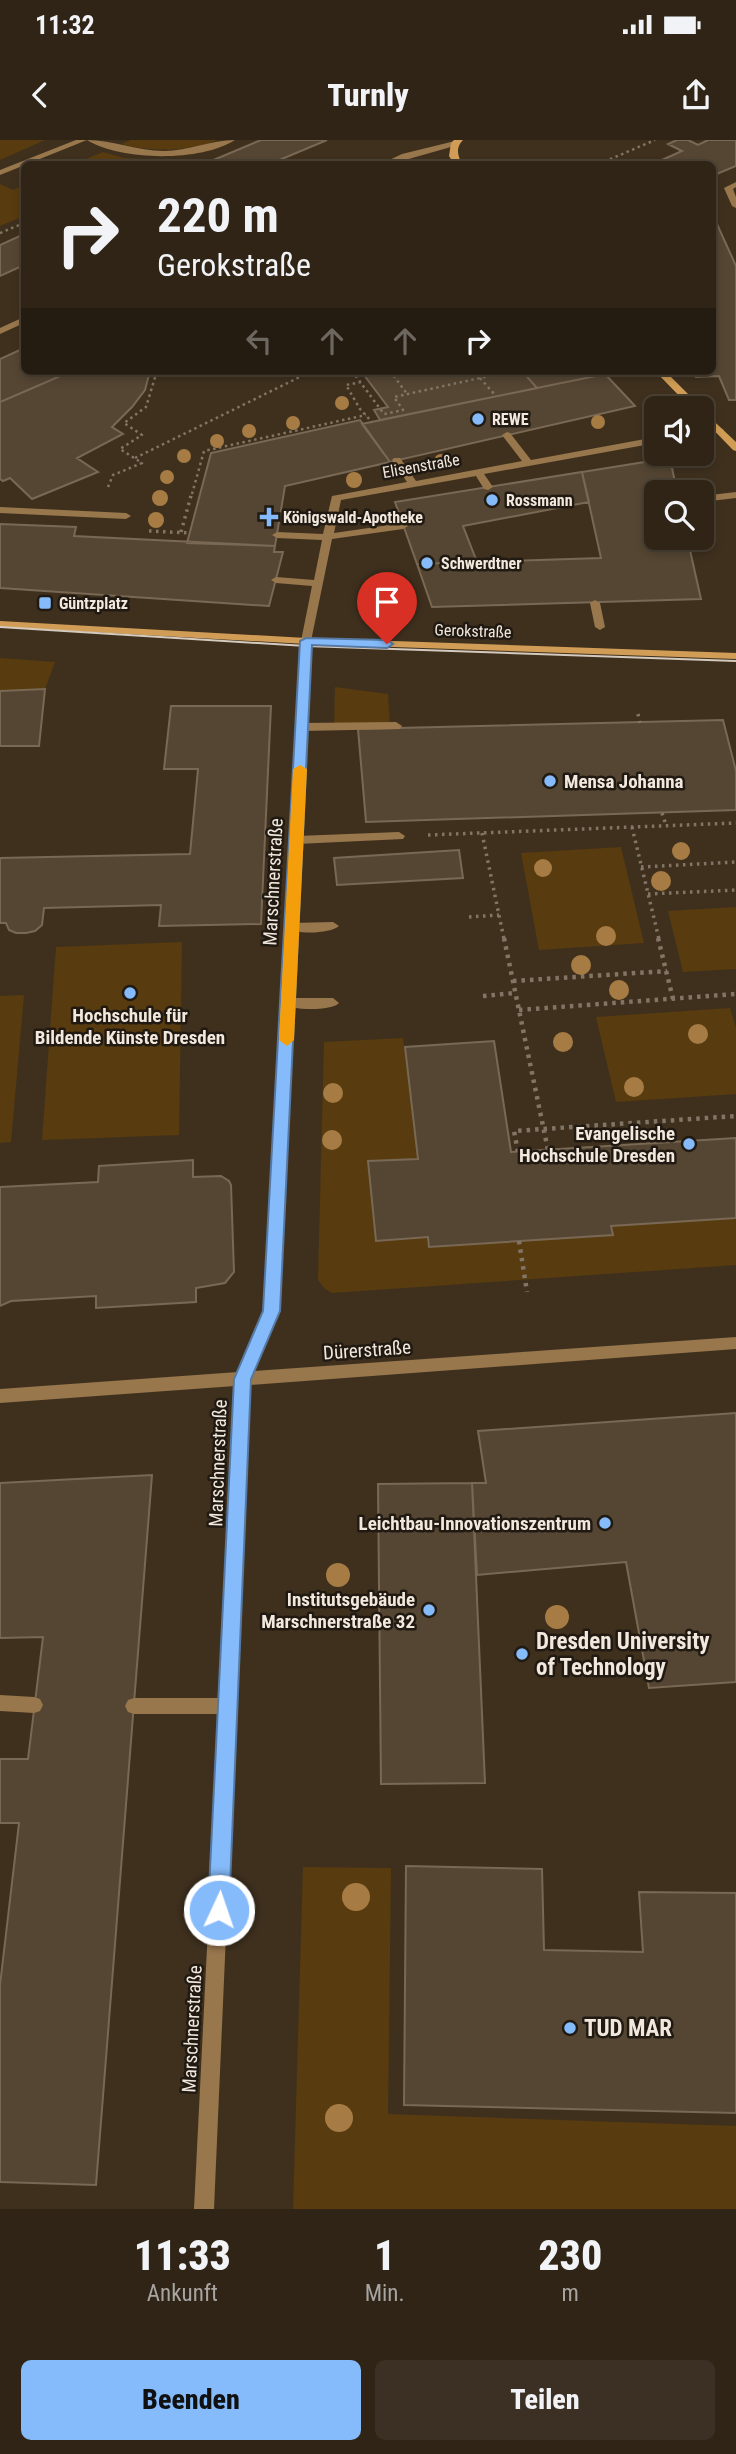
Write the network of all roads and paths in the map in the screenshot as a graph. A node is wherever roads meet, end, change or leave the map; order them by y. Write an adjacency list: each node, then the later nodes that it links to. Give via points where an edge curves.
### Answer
1 (83, 140): 6 (street)
2 (91, 140): 3 (street, via 149,155 181,153)
3 (231, 140)
4 (655, 140): 9 (path)
5 (454, 141): 7 (street); 8 (street)
6 (30, 161)
7 (392, 161)
8 (456, 161)
9 (611, 161)
10 (21, 165): 11 (street)
11 (0, 173)
12 (736, 184): 13 (street, via 728,188)
13 (736, 206)
14 (21, 224): 15 (path)
15 (0, 233)
16 (21, 321): 17 (street)
17 (0, 331)
18 (156, 375): 39 (path, via 146,407 124,423 142,435 120,449)
19 (304, 375): 39 (path)
20 (355, 375): 25 (path)
21 (393, 375): 26 (path)
22 (494, 375): 24 (path)
23 (664, 375): 28 (street)
24 (480, 378): 26 (path); 27 (path)
25 (361, 382): 29 (path, via 384,414); 30 (path, via 346,385)
26 (408, 395): 29 (path, via 394,397 403,410)
27 (496, 396)
28 (685, 396)
29 (398, 411): 31 (path)
30 (366, 415): 32 (path); 51 (path, via 204,451)
31 (401, 416)
32 (372, 422)
33 (714, 425): 34 (street)
34 (719, 430): 35 (street); 38 (street)
35 (714, 431)
36 (507, 435): 41 (street)
37 (644, 442): 41 (street, Elisenstraße)
38 (736, 447)
39 (134, 458): 48 (path, via 142,463 113,475)
40 (397, 460): 43 (street)
41 (528, 463): 42 (street, Elisenstraße)
42 (478, 472): 43 (street, Elisenstraße); 44 (street)
43 (413, 484): 53 (street, Elisenstraße, via 336,498)
44 (488, 487)
45 (736, 495): 46 (street)
46 (714, 498)
47 (0, 510): 48 (street)
48 (99, 514): 49 (street)
49 (126, 516)
50 (403, 526): 53 (street)
51 (181, 532)
52 (277, 535): 53 (street)
53 (328, 537): 55 (street, Elisenstraße)
54 (276, 580): 55 (street)
55 (318, 583): 59 (street, Elisenstraße)
56 (595, 603): 58 (street)
57 (0, 624): 59 (street, Gerokstraße)
58 (600, 626)
59 (306, 641): 60 (street, Gerokstraße); 64 (street, Marschnerstraße)
60 (736, 656)
61 (638, 714): 62 (path)
62 (640, 723)
63 (396, 726): 64 (street)
64 (302, 727): 71 (street, Marschnerstraße)
65 (662, 813): 67 (path)
66 (736, 823): 67 (path)
67 (666, 825): 68 (path)
68 (632, 827): 69 (path); 73 (path)
69 (482, 833): 70 (path); 76 (path)
70 (399, 836): 71 (street)
71 (296, 840): 79 (street, Marschnerstraße)
72 (736, 862): 73 (path)
73 (641, 867): 75 (path)
74 (736, 890): 75 (path)
75 (648, 894): 80 (path)
76 (499, 915): 77 (path); 81 (path)
77 (469, 917)
78 (333, 926): 79 (street)
79 (292, 927): 86 (street, Marschnerstraße)
80 (667, 971): 81 (path); 85 (path)
81 (513, 981): 82 (path)
82 (515, 993): 84 (path); 88 (path)
83 (736, 994): 85 (path)
84 (482, 996)
85 (673, 999): 88 (path)
86 (289, 1003): 87 (street); 96 (street, Marschnerstraße, via 272,1311)
87 (332, 1003)
88 (519, 1010): 90 (path)
89 (736, 1116): 90 (path)
90 (544, 1129): 91 (path); 92 (path, via 514,1131)
91 (548, 1150)
92 (518, 1152)
93 (519, 1241): 94 (path)
94 (527, 1292)
95 (736, 1343): 96 (street, Dürerstraße)
96 (243, 1379): 97 (street, Dürerstraße); 101 (street, Marschnerstraße)
97 (0, 1396)
98 (0, 1703): 99 (street)
99 (34, 1705)
100 (134, 1706): 101 (street)
101 (229, 1706): 102 (street, Marschnerstraße)
102 (204, 2209)

